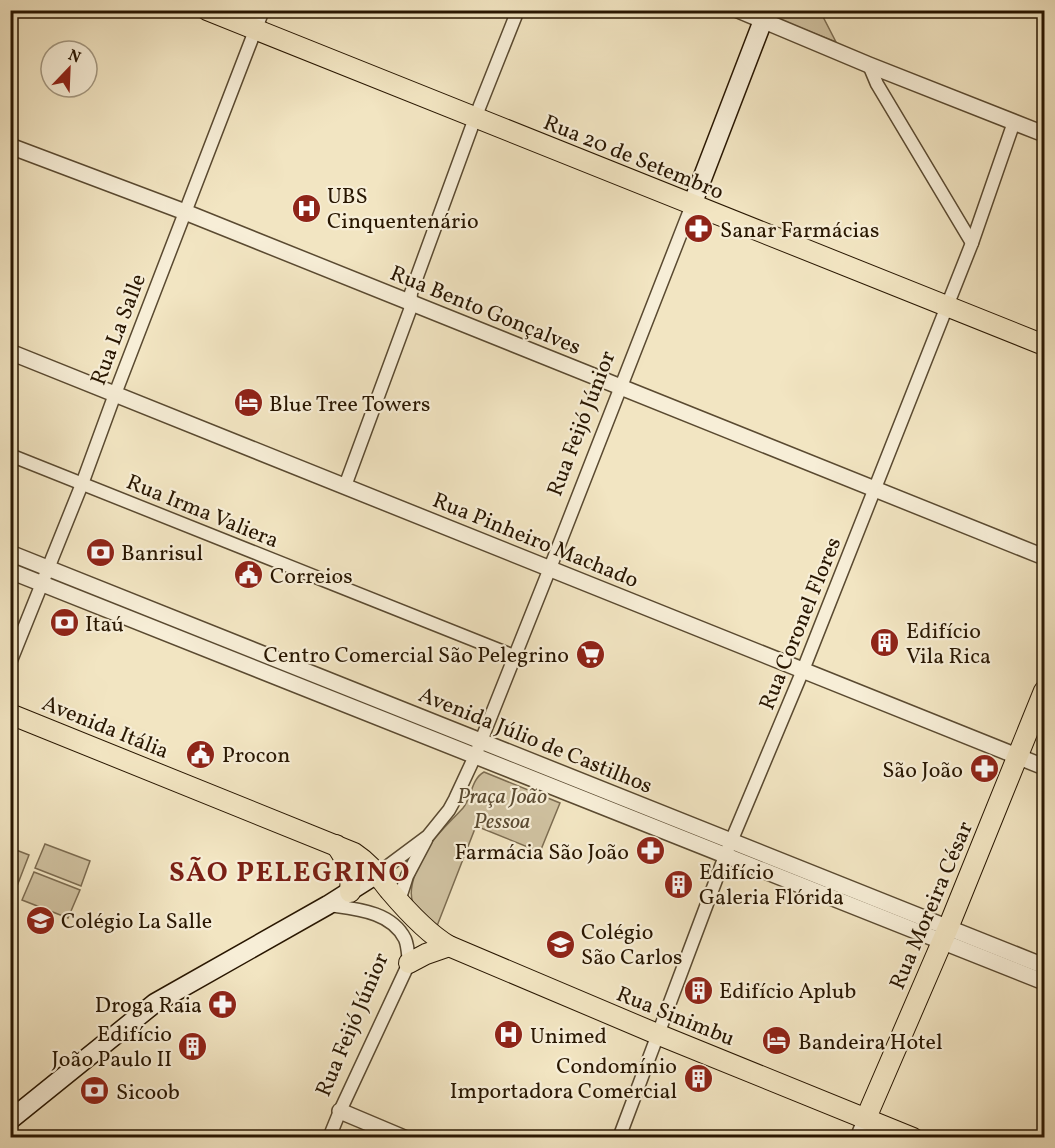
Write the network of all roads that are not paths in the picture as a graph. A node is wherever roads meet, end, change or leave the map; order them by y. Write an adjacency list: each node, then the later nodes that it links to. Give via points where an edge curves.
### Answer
1 (207, 10): 6 (main road, Rua 20 de Setembro)
2 (263, 10): 6 (street, Rua La Salle)
3 (518, 10): 8 (street)
4 (738, 10): 5 (street)
5 (766, 16): 7 (street); 12 (main road, Rua Feijó Júnior)
6 (255, 30): 8 (main road, Rua 20 de Setembro); 13 (street, Rua La Salle)
7 (869, 65): 9 (street); 14 (street)
8 (475, 118): 12 (main road, Rua 20 de Setembro); 15 (street)
9 (1014, 122): 10 (street); 14 (street, Rua Coronel Flores)
10 (1044, 134)
11 (10, 146): 13 (street, Rua Bento Gonçalves)
12 (692, 205): 16 (main road, Rua 20 de Setembro); 19 (street, Rua Feijó Júnior)
13 (185, 212): 15 (street, Rua Bento Gonçalves); 20 (street, Rua La Salle)
14 (972, 243): 16 (street, Rua Coronel Flores)
15 (410, 302): 19 (street, Rua Bento Gonçalves); 23 (street)
16 (947, 306): 17 (main road, Rua 20 de Setembro); 24 (street, Rua Coronel Flores)
17 (1044, 345)
18 (10, 352): 20 (street, Rua Pinheiro Machado)
19 (620, 387): 24 (street, Rua Bento Gonçalves); 28 (street, Rua Feijó Júnior)
20 (115, 394): 22 (street, Rua La Salle); 23 (street, Rua Pinheiro Machado)
21 (10, 455): 22 (street, Rua Irma Valiera)
22 (82, 484): 27 (street, Rua La Salle); 36 (street, Rua Irma Valiera)
23 (345, 486): 28 (street, Rua Pinheiro Machado)
24 (876, 489): 26 (street, Rua Bento Gonçalves); 39 (street, Rua Coronel Flores)
25 (10, 554): 27 (street, Avenida Júlio de Castilhos)
26 (1044, 557)
27 (48, 568): 30 (street, Rua La Salle); 31 (street, Avenida Júlio de Castilhos)
28 (550, 568): 36 (street, Rua Feijó Júnior); 39 (street, Rua Pinheiro Machado)
29 (10, 571): 30 (street, Avenida Júlio de Castilhos)
30 (42, 584): 32 (street, Avenida Júlio de Castilhos); 37 (street, Rua La Salle)
31 (106, 592): 32 (street); 33 (street, Avenida Júlio de Castilhos)
32 (100, 607): 34 (street, Avenida Júlio de Castilhos)
33 (211, 634): 34 (street); 35 (street, Avenida Júlio de Castilhos)
34 (205, 648): 38 (street, Avenida Júlio de Castilhos)
35 (265, 655): 38 (street); 40 (street, Avenida Júlio de Castilhos)
36 (514, 656): 46 (street, Rua Feijó Júnior)
37 (10, 663)
38 (259, 670): 41 (street, Avenida Júlio de Castilhos)
39 (803, 670): 48 (street, Rua Pinheiro Machado); 53 (street, Rua Coronel Flores)
40 (315, 675): 41 (street); 43 (street, Avenida Júlio de Castilhos)
41 (309, 690): 44 (street, Avenida Júlio de Castilhos)
42 (1044, 691): 48 (main road, Rua Moreira César)
43 (367, 696): 44 (street); 46 (street, Avenida Júlio de Castilhos)
44 (360, 710): 47 (street, Avenida Júlio de Castilhos)
45 (10, 714): 52 (main road, Avenida Itália)
46 (480, 741): 47 (street, Rua Feijó Júnior); 50 (street, Avenida Júlio de Castilhos)
47 (475, 756): 50 (street, Avenida Júlio de Castilhos); 51 (street, Rua Feijó Júnior, via 449,810)
48 (1018, 756): 49 (street, Rua Pinheiro Machado); 58 (main road, Rua Moreira César)
49 (1044, 767)
50 (613, 802): 53 (street, Avenida Júlio de Castilhos)
51 (428, 836): 54 (street, Rua Feijó Júnior); 56 (street, Rua Feijó Júnior)
52 (336, 845): 54 (main road, Avenida Itália, via 367,862); 55 (main road, via 348,867)
53 (728, 849): 58 (street, Avenida Júlio de Castilhos); 64 (street, Rua Coronel Flores)
54 (377, 874): 55 (main road); 56 (main road, Rua Sinimbu)
55 (350, 892): 57 (main road)
56 (399, 901): 59 (main road, Rua Sinimbu)
57 (328, 905): 61 (street, Rua Feijó Júnior, via 382,917 406,941); 67 (main road, via 155,1003)
58 (945, 935): 60 (street, Avenida Júlio de Castilhos); 66 (main road, Rua Moreira César)
59 (449, 946): 61 (main road); 64 (main road, Rua Sinimbu)
60 (1004, 958): 62 (street, Avenida Júlio de Castilhos); 63 (street, Avenida Júlio de Castilhos)
61 (409, 963): 65 (street, Rua Feijó Júnior)
62 (1044, 966)
63 (1044, 982)
64 (657, 1034): 66 (main road, Rua Sinimbu); 70 (street, Rua Coronel Flores)
65 (340, 1111): 68 (street, Rua Feijó Júnior); 69 (street)
66 (866, 1118): 71 (street, Rua Moreira César); 72 (main road, Rua Sinimbu)
67 (10, 1120)
68 (329, 1137)
69 (404, 1137)
70 (619, 1137)
71 (858, 1137)
72 (913, 1137)

